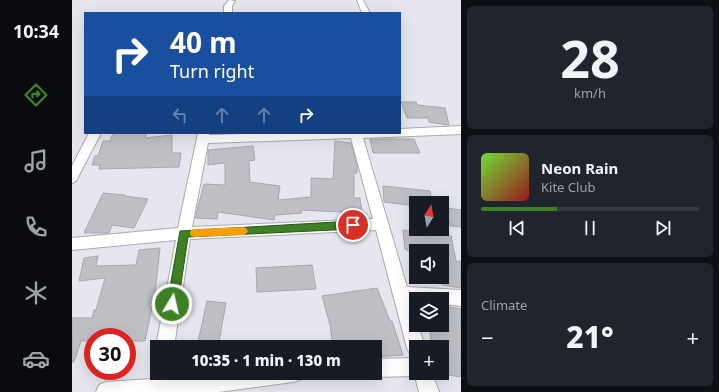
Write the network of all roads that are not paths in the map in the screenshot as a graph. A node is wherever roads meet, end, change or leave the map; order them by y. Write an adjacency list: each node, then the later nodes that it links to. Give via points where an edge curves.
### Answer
1 (360, 0): 4 (street)
2 (232, 1): 3 (street, via 228,6)
3 (228, 12)
4 (366, 12)
5 (461, 130): 6 (street)
6 (401, 133)
7 (94, 134): 10 (street)
8 (356, 134): 9 (street); 11 (street)
9 (204, 136): 12 (street)
10 (72, 178)
11 (382, 224): 12 (street); 14 (street)
12 (184, 234): 13 (street); 16 (street)
13 (72, 244)
14 (401, 294): 15 (street); 17 (street)
15 (461, 298)
16 (166, 340)
17 (414, 340)
18 (409, 367): 19 (street)
19 (382, 368)
20 (239, 380): 22 (street, via 208,384)
21 (425, 380): 24 (street)
22 (159, 384): 23 (street)
23 (106, 392)
24 (429, 392)

